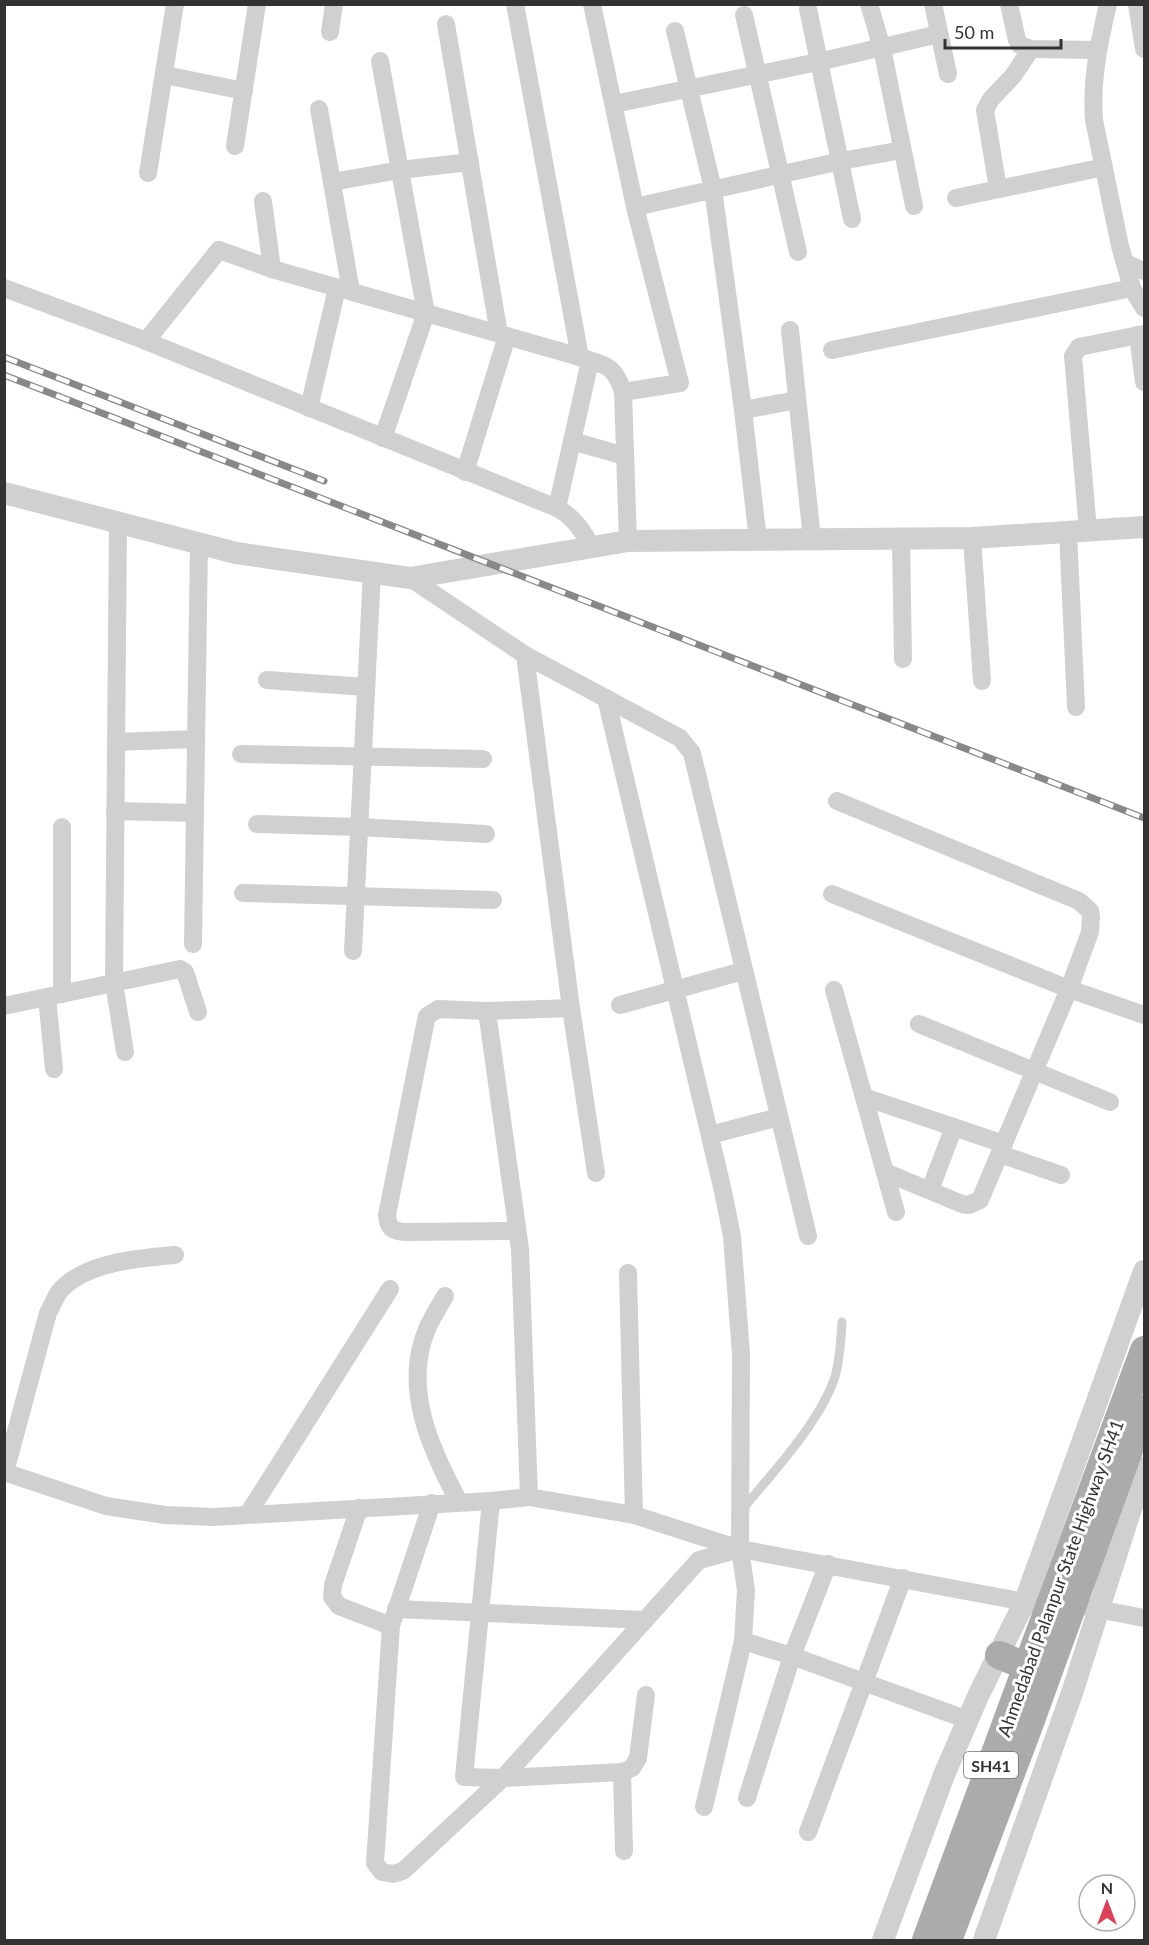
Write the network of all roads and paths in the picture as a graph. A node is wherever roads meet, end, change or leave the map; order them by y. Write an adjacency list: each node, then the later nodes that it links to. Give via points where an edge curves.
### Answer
1 (175, 4): 24 (street)
2 (257, 4): 27 (street)
3 (334, 4): 15 (street)
4 (515, 4): 60 (street)
5 (592, 4): 28 (street)
6 (869, 4): 18 (street)
7 (933, 4): 16 (street)
8 (1009, 4): 19 (street, via 1017,40)
9 (1108, 4): 20 (street)
10 (1137, 4): 17 (street)
11 (808, 9): 22 (street)
12 (744, 15): 25 (street)
13 (446, 24): 33 (street)
14 (675, 31): 26 (street)
15 (330, 32)
16 (939, 34): 18 (street); 23 (street)
17 (1144, 42)
18 (882, 48): 22 (street); 31 (street)
19 (1030, 49): 20 (street); 40 (street, via 985,110)
20 (1098, 50): 34 (street, via 1093,102)
21 (380, 61): 35 (street)
22 (818, 62): 25 (street); 32 (street)
23 (948, 74)
24 (165, 75): 27 (street); 36 (street)
25 (756, 75): 26 (street); 37 (street)
26 (689, 88): 28 (street); 39 (street)
27 (244, 91): 30 (street)
28 (614, 104): 44 (street)
29 (319, 109): 38 (street)
30 (235, 146)
31 (902, 150): 32 (street); 43 (street)
32 (841, 161): 37 (street); 45 (street)
33 (470, 162): 35 (street); 56 (street)
34 (1104, 167): 40 (street); 47 (street)
35 (400, 170): 38 (street); 54 (street)
36 (148, 173)
37 (779, 175): 39 (street); 46 (street)
38 (332, 182): 52 (street)
39 (713, 189): 44 (street); 65 (street)
40 (998, 189): 41 (street)
41 (956, 198)
42 (262, 201): 48 (street)
43 (914, 206)
44 (635, 207): 62 (street, via 680,383)
45 (852, 219)
46 (798, 252)
47 (1125, 263): 49 (street); 51 (street)
48 (272, 269): 52 (street); 58 (street, via 219,250)
49 (1144, 271)
50 (4, 288): 58 (street)
51 (1132, 288): 53 (street); 59 (street)
52 (344, 290): 54 (street); 64 (street)
53 (1144, 308)
54 (426, 313): 56 (street); 66 (street)
55 (790, 330): 63 (street)
56 (503, 335): 60 (street); 69 (street)
57 (1141, 335): 61 (street); 74 (street, via 1079,347 1073,356)
58 (146, 341): 64 (street)
59 (832, 350)
60 (585, 359): 62 (street, via 612,370); 67 (street)
61 (1144, 382)
62 (623, 392): 68 (street)
63 (797, 400): 65 (street); 77 (street)
64 (309, 408): 66 (street)
65 (743, 410): 78 (street)
66 (383, 438): 69 (street)
67 (572, 441): 68 (street); 71 (street)
68 (625, 456): 79 (street)
69 (465, 472): 71 (street)
70 (4, 493): 72 (street)
71 (557, 508): 81 (street, via 576,522)
72 (118, 523): 80 (street); 92 (street)
73 (1144, 527): 74 (street)
74 (1078, 531): 76 (street); 90 (street)
75 (901, 538): 76 (street); 77 (street); 85 (street)
76 (972, 538): 87 (street)
77 (812, 539): 78 (street)
78 (758, 540): 79 (street)
79 (628, 541): 81 (street)
80 (199, 544): 82 (street); 91 (street)
81 (592, 547): 83 (street)
82 (372, 572): 83 (street); 88 (street)
83 (410, 578): 84 (street)
84 (525, 655): 89 (street); 117 (street)
85 (903, 659)
86 (267, 680): 88 (street)
87 (982, 681)
88 (366, 687): 94 (street)
89 (606, 698): 109 (street, via 680,738 692,753); 113 (street)
90 (1077, 707)
91 (196, 739): 92 (street); 98 (street)
92 (116, 742): 97 (street)
93 (240, 754): 94 (street)
94 (363, 758): 95 (street); 101 (street)
95 (483, 759)
96 (837, 801): 111 (street, via 1086,905 1092,917 1090,932)
97 (115, 811): 98 (street); 110 (street)
98 (195, 813): 107 (street)
99 (257, 824): 101 (street)
100 (62, 827): 114 (street)
101 (359, 827): 102 (street); 105 (street)
102 (486, 834)
103 (243, 892): 105 (street)
104 (832, 894): 111 (street)
105 (356, 895): 106 (street); 108 (street)
106 (493, 900)
107 (193, 944)
108 (353, 951)
109 (743, 971): 113 (street); 127 (street)
110 (114, 983): 114 (street); 119 (street, via 183,970); 122 (street)
111 (1070, 989): 120 (street); 124 (street)
112 (834, 990): 125 (street)
113 (676, 991): 115 (street); 129 (street)
114 (54, 995): 116 (street); 123 (street)
115 (620, 1005)
116 (4, 1006)
117 (571, 1008): 118 (street); 132 (street)
118 (487, 1011): 136 (street); 136 (street, via 438,1009 428,1016 388,1223 396,1232)
119 (198, 1012)
120 (1144, 1015)
121 (919, 1024): 124 (street)
122 (125, 1052)
123 (54, 1068)
124 (1035, 1071): 126 (street); 130 (street)
125 (864, 1097): 128 (street); 131 (street)
126 (1110, 1102)
127 (779, 1117): 129 (street); 137 (street)
128 (954, 1127): 130 (street); 134 (street)
129 (710, 1135): 153 (street, via 732,1236 741,1353)
130 (1002, 1149): 133 (street); 134 (street, via 985,1192 975,1203 962,1204)
131 (885, 1172): 134 (street); 135 (street)
132 (596, 1173)
133 (1061, 1175)
134 (930, 1190)
135 (896, 1212)
136 (518, 1231): 148 (street)
137 (808, 1236)
138 (175, 1255): 147 (street, via 137,1258 104,1267 79,1276 60,1291 48,1313)
139 (1144, 1271): 159 (street)
140 (628, 1273): 155 (street)
141 (390, 1289): 154 (street)
142 (445, 1296): 150 (street, via 427,1329 419,1358 418,1394 435,1456)
143 (842, 1322): 153 (lane, via 840,1357 823,1403 793,1448)
144 (1144, 1350): 159 (main road, Ahmedabad Palanpur State Highway SH41 / SH41)
145 (1144, 1409): 159 (main road, Ahmedabad Palanpur State Highway SH41 / SH41)
146 (1144, 1468): 159 (street)
147 (5, 1472): 154 (street, via 106,1506 165,1515)
148 (529, 1497): 149 (street); 155 (street)
149 (491, 1501): 150 (street); 160 (street)
150 (459, 1502): 151 (street)
151 (432, 1503): 152 (street); 161 (street)
152 (359, 1508): 154 (street); 161 (street, via 332,1597 339,1606)
153 (740, 1513): 156 (street)
154 (249, 1514)
155 (634, 1515): 156 (street)
156 (740, 1549): 157 (street); 163 (street, via 699,1560); 164 (street, via 746,1590)
157 (828, 1564): 158 (street); 166 (street)
158 (903, 1578): 159 (street); 168 (street)
159 (1063, 1601): 162 (street); 165 (street); 167 (main road, Ahmedabad Palanpur State Highway SH41 / SH41); 179 (main road, Ahmedabad Palanpur State Highway SH41 / SH41); 180 (street, via 1073,1690)
160 (480, 1612): 161 (street); 163 (street); 172 (street, via 464,1777)
161 (394, 1617): 172 (street, via 375,1863 382,1872 403,1871)
162 (1144, 1618)
163 (645, 1620): 172 (street)
164 (743, 1641): 166 (street); 174 (street)
165 (999, 1655): 167 (main road); 170 (street)
166 (792, 1656): 168 (street); 173 (street)
167 (1028, 1667): 178 (main road, Ahmedabad Palanpur State Highway SH41 / SH41)
168 (863, 1682): 170 (street); 175 (street)
169 (646, 1695): 171 (street, via 638,1758 632,1768)
170 (968, 1720): 177 (street)
171 (622, 1772): 172 (street); 176 (street)
172 (503, 1778)
173 (747, 1798)
174 (704, 1807)
175 (807, 1832)
176 (624, 1851)
177 (883, 1941)
178 (926, 1941)
179 (948, 1941)
180 (984, 1941)

